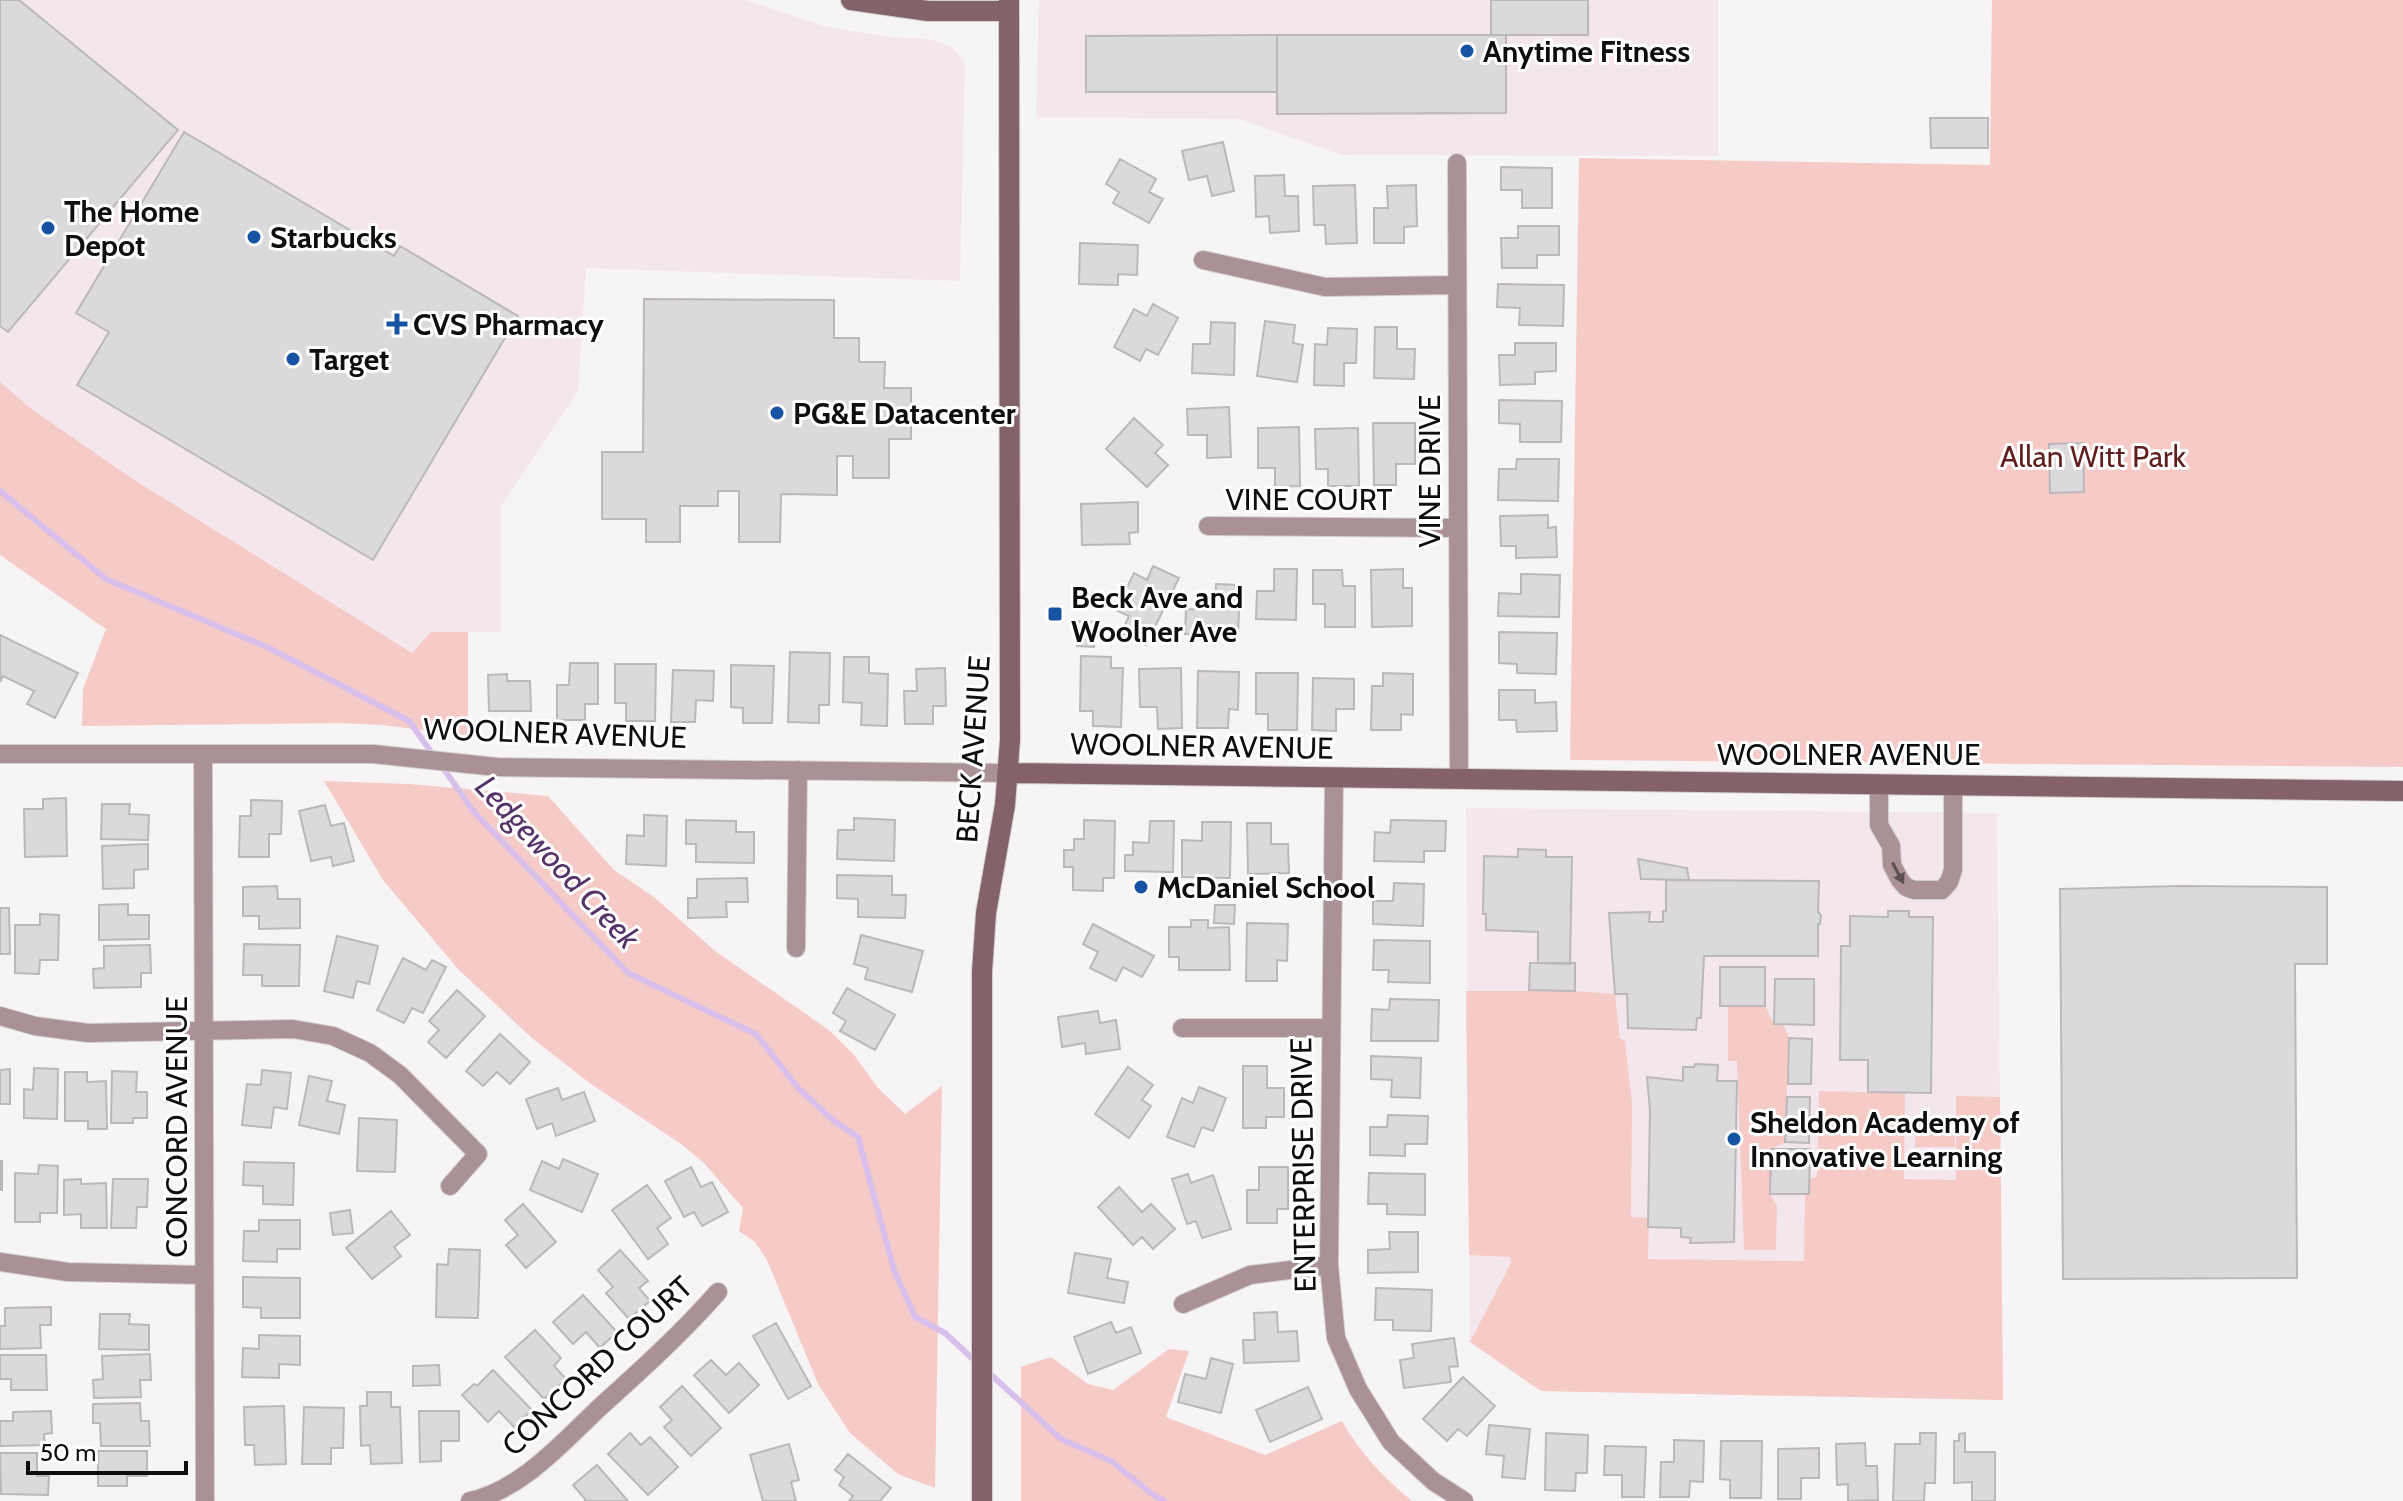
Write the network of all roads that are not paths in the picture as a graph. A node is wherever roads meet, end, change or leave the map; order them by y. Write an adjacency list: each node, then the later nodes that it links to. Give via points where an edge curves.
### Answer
1 (851, 0): 2 (street, via 928,11)
2 (1008, 5): 11 (street, BECK AVENUE)
3 (1457, 163): 5 (street, VINE DRIVE)
4 (1203, 260): 5 (street, via 1325,287)
5 (1457, 285): 7 (street, VINE DRIVE)
6 (1208, 526): 7 (street, VINE COURT)
7 (1458, 528): 13 (street, VINE DRIVE)
8 (0, 754): 9 (street, WOOLNER AVENUE)
9 (203, 754): 10 (street, WOOLNER AVENUE, via 373,754 497,767); 21 (street, CONCORD AVENUE)
10 (798, 770): 11 (street, WOOLNER AVENUE); 17 (street)
11 (1007, 773): 12 (street, WOOLNER AVENUE); 30 (street, BECK AVENUE, via 982,972)
12 (1334, 778): 13 (street, WOOLNER AVENUE); 20 (street, ENTERPRISE DRIVE)
13 (1459, 779): 15 (street, WOOLNER AVENUE)
14 (1953, 785): 15 (street, WOOLNER AVENUE); 15 (street, one-way to 14, via 1879,825 1891,846 1895,873 1906,887 1924,891 1942,890 1953,870); 16 (street, WOOLNER AVENUE)
15 (1879, 786)
16 (2403, 791)
17 (796, 948)
18 (0, 1016): 21 (street, via 88,1033)
19 (1182, 1028): 20 (street)
20 (1330, 1028): 24 (street, ENTERPRISE DRIVE)
21 (205, 1030): 22 (street, via 293,1029 333,1036 370,1053 400,1075 478,1154); 25 (street, CONCORD AVENUE)
22 (450, 1186)
23 (0, 1262): 25 (street, via 68,1272)
24 (1329, 1265): 27 (street, via 1250,1275); 31 (street, ENTERPRISE DRIVE, via 1336,1338 1358,1389 1391,1442)
25 (203, 1275): 28 (street, CONCORD AVENUE)
26 (718, 1292): 29 (street, CONCORD COURT, via 540,1463 508,1486)
27 (1183, 1304)
28 (205, 1501)
29 (470, 1501)
30 (982, 1501)
31 (1464, 1501)

